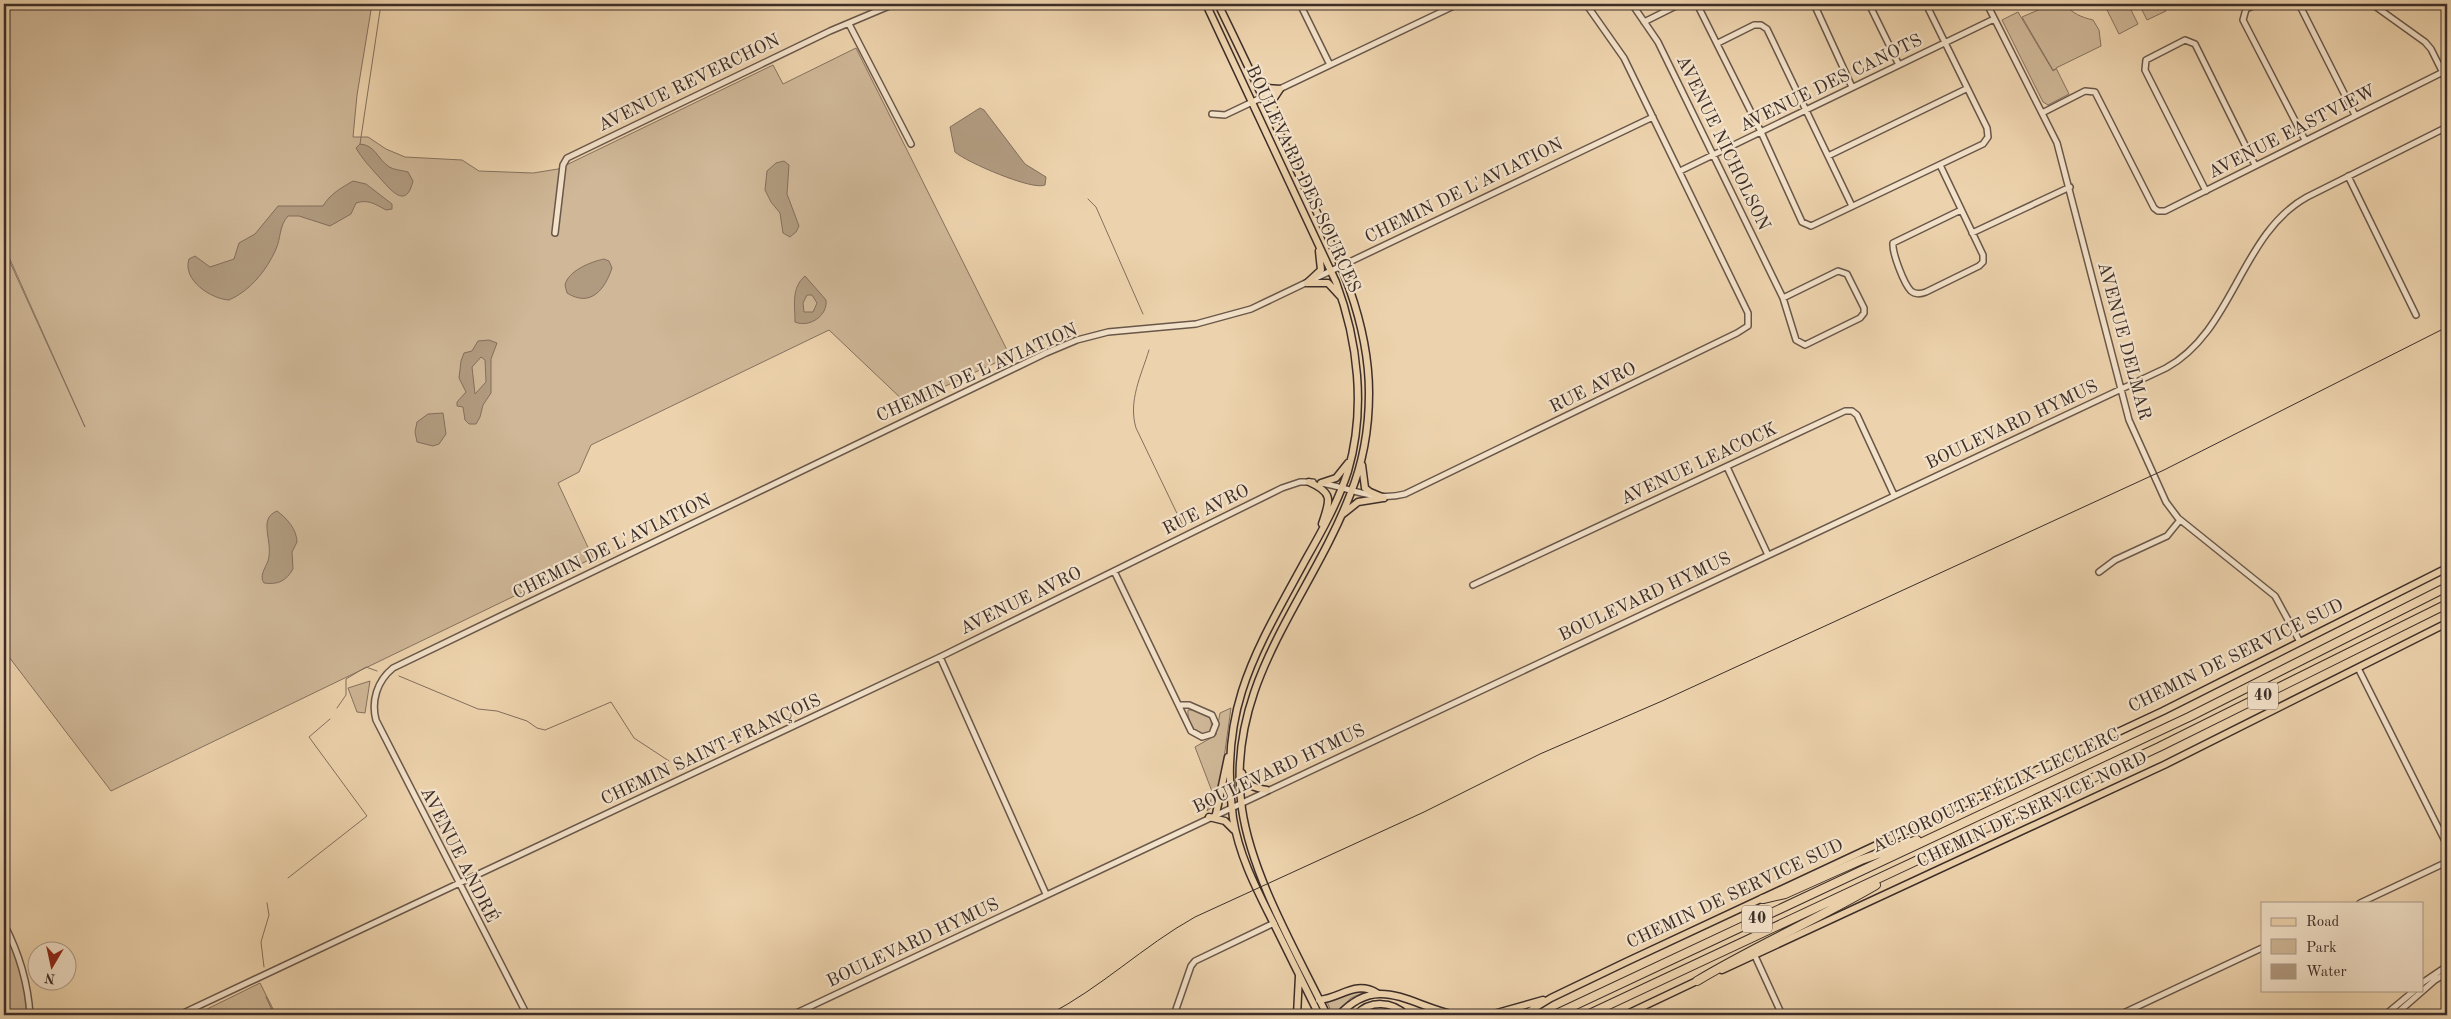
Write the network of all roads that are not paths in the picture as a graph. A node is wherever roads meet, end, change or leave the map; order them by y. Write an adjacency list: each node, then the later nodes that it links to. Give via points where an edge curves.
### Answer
1 (894, 4): 19 (street, AVENUE REVERCHON)
2 (1206, 4): 31 (main road, BOULEVARD DES SOURCES)
3 (1218, 4): 24 (main road, BOULEVARD DES SOURCES)
4 (1300, 4): 22 (street)
5 (1458, 4): 22 (street)
6 (1586, 4): 36 (street, RUE AVRO, via 1624,58)
7 (1632, 4): 18 (street, AVENUE NICHOLSON)
8 (1680, 4): 18 (street)
9 (1697, 4): 20 (street)
10 (1814, 4): 27 (street)
11 (1869, 4): 23 (street)
12 (1926, 4): 21 (street)
13 (1986, 4): 17 (street, AVENUE DELMAR)
14 (2257, 4): 40 (street, via 2246,9 2243,20)
15 (2299, 4): 35 (street)
16 (2372, 4): 25 (street, via 2425,42)
17 (1994, 19): 21 (street, AVENUE DES CANOTS); 33 (street, AVENUE DELMAR)
18 (1644, 22): 42 (street, AVENUE NICHOLSON, via 1658,42)
19 (849, 24): 41 (street); 53 (street, AVENUE REVERCHON, via 567,158 563,165)
20 (1718, 42): 32 (street, via 1754,25 1767,29); 39 (street)
21 (1945, 43): 23 (street, AVENUE DES CANOTS); 29 (street)
22 (1330, 65): 28 (street)
23 (1899, 65): 27 (street, AVENUE DES CANOTS)
24 (1249, 69): 28 (main road, via 1265,86); 30 (main road, BOULEVARD DES SOURCES)
25 (2443, 72): 26 (street); 35 (street, AVENUE EASTVIEW)
26 (2447, 81)
27 (1852, 87): 32 (street, AVENUE DES CANOTS)
28 (1280, 89): 30 (street); 38 (main road, via 1272,101)
29 (1966, 89): 43 (street); 44 (street, via 1987,128 1988,137 1983,144)
30 (1263, 97): 31 (street); 38 (main road, BOULEVARD DES SOURCES)
31 (1252, 102): 34 (street, via 1224,115); 54 (main road, BOULEVARD DES SOURCES)
32 (1805, 109): 39 (street, AVENUE DES CANOTS); 43 (street)
33 (2042, 113): 48 (street, AVENUE DELMAR, via 2057,143); 49 (street, AVENUE EASTVIEW, via 2085,91 2095,92 2154,208 2165,211)
34 (1212, 114)
35 (2355, 115): 40 (street, AVENUE EASTVIEW)
36 (1653, 117): 46 (street, RUE AVRO); 55 (street, CHEMIN DE L'AVIATION)
37 (2447, 128): 47 (street, BOULEVARD HYMUS)
38 (1278, 130): 55 (main road, BOULEVARD DES SOURCES)
39 (1761, 132): 42 (street, AVENUE DES CANOTS); 50 (street, via 1802,222 1811,226)
40 (2305, 140): 45 (street, AVENUE EASTVIEW)
41 (911, 144)
42 (1713, 155): 46 (street, AVENUE DES CANOTS); 58 (street, AVENUE NICHOLSON)
43 (1828, 156): 50 (street)
44 (1940, 165): 50 (street); 51 (street)
45 (2256, 165): 49 (street, AVENUE EASTVIEW); 49 (street, via 2195,44 2184,40 2162,51 2146,60 2145,70)
46 (1680, 171): 70 (street, RUE AVRO, via 1748,313 1748,326 1412,491)
47 (2348, 176): 60 (street); 61 (street, BOULEVARD HYMUS, via 2300,201 2278,219 2207,331 2190,351 2173,364)
48 (2070, 187): 52 (street); 61 (street, AVENUE DELMAR)
49 (2206, 191)
50 (1852, 206)
51 (1961, 210): 52 (street); 52 (street, via 1893,243 1892,252 1911,290 1918,294 1926,292 1979,266 1983,255)
52 (1972, 232)
53 (555, 233)
54 (1316, 239): 56 (main road, BOULEVARD DES SOURCES); 57 (main road, via 1321,268)
55 (1341, 266): 56 (street, CHEMIN DE L'AVIATION); 62 (main road, BOULEVARD DES SOURCES, via 1362,326 1368,362 1368,408)
56 (1332, 271): 57 (street, CHEMIN DE L'AVIATION); 59 (main road, BOULEVARD DES SOURCES)
57 (1307, 283): 59 (main road, via 1328,283); 85 (street, CHEMIN DE L'AVIATION, via 1266,303 1225,317 1186,325 1118,330 1046,352 399,664 382,680)
58 (1783, 298): 58 (street, AVENUE NICHOLSON, via 1796,340 1805,345 1864,314 1864,308 1843,271)
59 (1342, 299): 63 (main road, BOULEVARD DES SOURCES, via 1354,345 1357,382 1355,435)
60 (2416, 315)
61 (2121, 389): 69 (street, BOULEVARD HYMUS); 72 (street, AVENUE DELMAR, via 2130,424 2168,506)
62 (1362, 454): 68 (main road, BOULEVARD DES SOURCES); 70 (main road, via 1364,487)
63 (1350, 460): 66 (main road, via 1336,478); 67 (main road, BOULEVARD DES SOURCES)
64 (1726, 467): 69 (street, AVENUE LEACOCK, via 1836,415 1852,411 1857,415); 74 (street); 78 (street, AVENUE LEACOCK)
65 (1309, 482): 66 (street, RUE AVRO); 73 (main road, via 1324,489 1329,501); 76 (street, RUE AVRO, via 1282,488)
66 (1321, 483): 67 (street, RUE AVRO)
67 (1341, 488): 68 (street, RUE AVRO); 73 (main road, BOULEVARD DES SOURCES)
68 (1351, 492): 70 (street, RUE AVRO); 71 (main road, BOULEVARD DES SOURCES)
69 (1894, 495): 74 (street, BOULEVARD HYMUS)
70 (1384, 498): 71 (main road, via 1358,502)
71 (1340, 517): 88 (main road, BOULEVARD DES SOURCES, via 1260,671 1247,716)
72 (2180, 520): 77 (street, via 2167,536 2115,560); 82 (street, AVENUE DELMAR, via 2275,596)
73 (1312, 549): 87 (main road, BOULEVARD DES SOURCES, via 1249,668 1237,704)
74 (1768, 555): 89 (street, BOULEVARD HYMUS)
75 (2447, 568): 82 (main road, CHEMIN DE SERVICE SUD)
76 (1114, 571): 83 (street, AVENUE AVRO); 86 (street)
77 (2099, 572)
78 (1473, 585)
79 (2447, 587): 94 (highway, AUTOROUTE FÉLIX-LECLERC / 40, via 2190,716)
80 (2447, 604): 97 (highway, AUTOROUTE FÉLIX-LECLERC / 40, via 2226,715)
81 (2447, 624): 84 (main road, CHEMIN DE SERVICE NORD)
82 (2300, 642): 101 (main road, CHEMIN DE SERVICE SUD, via 2163,711)
83 (940, 657): 99 (street, CHEMIN SAINT-FRANÇOIS); 100 (street)
84 (2358, 668): 96 (street); 106 (main road, CHEMIN DE SERVICE NORD, via 2164,765)
85 (374, 704): 99 (street, AVENUE ANDRÉ, via 377,724)
86 (1179, 705): 86 (street, via 1193,734 1204,738 1212,734 1216,724 1212,715)
87 (1232, 744): 91 (main road, BOULEVARD DES SOURCES); 92 (main road)
88 (1240, 770): 89 (main road, via 1249,785); 90 (main road, BOULEVARD DES SOURCES)
89 (1267, 790): 90 (street, BOULEVARD HYMUS)
90 (1241, 802): 91 (street, BOULEVARD HYMUS); 117 (main road, BOULEVARD DES SOURCES, via 1256,861)
91 (1232, 806): 92 (street, BOULEVARD HYMUS); 95 (main road, BOULEVARD DES SOURCES)
92 (1216, 814): 93 (street, BOULEVARD HYMUS)
93 (1209, 817): 95 (main road, via 1228,822); 100 (street, BOULEVARD HYMUS)
94 (1961, 824): 101 (highway, via 1861,860 1785,894); 132 (highway, AUTOROUTE FÉLIX-LECLERC / 40)
95 (1236, 833): 103 (main road, BOULEVARD DES SOURCES, via 1253,882)
96 (2447, 845)
97 (1915, 862): 110 (highway, via 1834,910 1741,954); 133 (highway, AUTOROUTE FÉLIX-LECLERC / 40)
98 (2447, 862): 102 (street)
99 (458, 884): 119 (street, CHEMIN SAINT-FRANÇOIS); 120 (street, AVENUE ANDRÉ)
100 (1046, 894): 121 (street, BOULEVARD HYMUS)
101 (1763, 898): 116 (main road, CHEMIN DE SERVICE SUD)
102 (2362, 902)
103 (1274, 923): 109 (main road, BOULEVARD DES SOURCES); 122 (street, via 1195,961)
104 (4, 924): 118 (street, via 24,974)
105 (2261, 948): 136 (street)
106 (1755, 956): 110 (main road, CHEMIN DE SERVICE NORD); 135 (street)
107 (2447, 966): 111 (street)
108 (2447, 973): 112 (street)
109 (1300, 975): 123 (main road); 124 (main road, BOULEVARD DES SOURCES)
110 (1696, 981): 134 (main road, CHEMIN DE SERVICE NORD)
111 (2424, 983)
112 (2424, 990)
113 (2412, 992): 137 (street)
114 (2421, 992): 138 (street)
115 (1378, 993): 117 (main road, via 1369,988 1358,988); 126 (main road, via 1357,999); 129 (main road)
116 (1551, 998): 130 (main road); 131 (main road, CHEMIN DE SERVICE SUD)
117 (1319, 1000): 125 (main road, BOULEVARD DES SOURCES)
118 (30, 1015)
119 (179, 1015)
120 (527, 1015)
121 (792, 1015)
122 (1174, 1015)
123 (1297, 1015)
124 (1319, 1015)
125 (1327, 1015)
126 (1339, 1015)
127 (1356, 1015): 128 (main road, via 1369,1006 1381,1004 1395,1007)
128 (1406, 1015)
129 (1455, 1015)
130 (1490, 1015)
131 (1523, 1015)
132 (1554, 1015)
133 (1587, 1015)
134 (1625, 1015)
135 (1782, 1015)
136 (2119, 1015)
137 (2385, 1015)
138 (2395, 1015)

